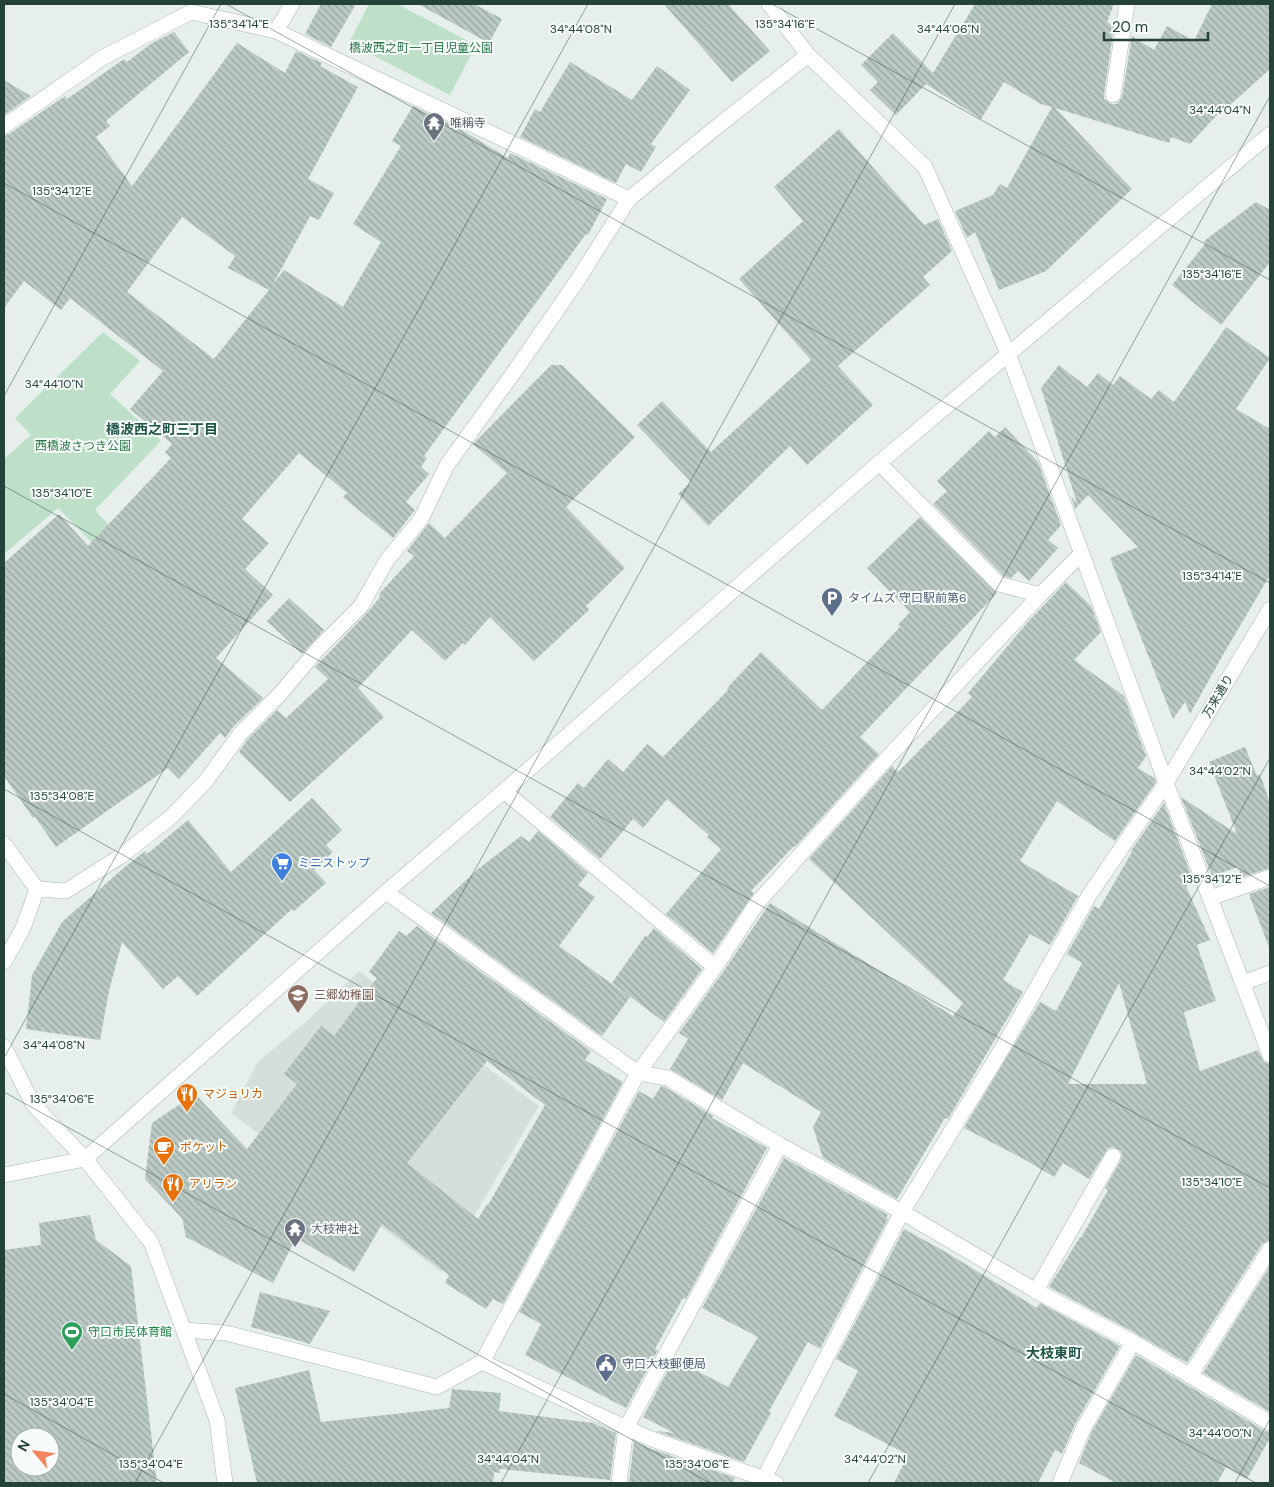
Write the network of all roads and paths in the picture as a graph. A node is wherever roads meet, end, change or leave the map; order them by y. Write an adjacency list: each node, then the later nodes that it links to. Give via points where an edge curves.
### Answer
1 (292, 4): 4 (street)
2 (769, 4): 5 (street)
3 (1127, 4): 6 (street)
4 (276, 31): 7 (street, via 191,12 102,58); 9 (street)
5 (808, 55): 9 (street); 10 (street, via 926,168)
6 (1113, 95)
7 (4, 126)
8 (1270, 134): 10 (street)
9 (629, 199): 19 (street, via 578,281 447,465 421,519 387,560 362,606 241,733 205,782 171,817 121,856 66,891)
10 (1008, 353): 11 (street); 12 (street)
11 (878, 463): 13 (street, via 999,584); 16 (street)
12 (1081, 554): 13 (street); 15 (street)
13 (1040, 595): 23 (street, via 758,902)
14 (1270, 609): 15 (street, 万来通り)
15 (1166, 783): 21 (street); 33 (street, 万来通り, via 1090,894)
16 (504, 791): 20 (street); 23 (street)
17 (4, 844): 19 (street)
18 (1270, 878): 21 (street)
19 (37, 889): 22 (street, via 23,928)
20 (386, 892): 28 (street); 31 (street)
21 (1210, 898): 25 (street)
22 (4, 962)
23 (715, 967): 28 (street)
24 (1270, 973): 25 (street)
25 (1243, 983): 27 (street)
26 (4, 1047): 31 (street, via 33,1104)
27 (1270, 1055)
28 (638, 1073): 29 (street, via 668,1078); 38 (street)
29 (780, 1145): 33 (street); 41 (street)
30 (1113, 1156): 35 (street)
31 (85, 1159): 32 (street); 36 (street, via 151,1242)
32 (4, 1175)
33 (902, 1212): 35 (street); 42 (street, 万来通り)
34 (1270, 1249): 39 (street)
35 (1036, 1291): 37 (street)
36 (184, 1330): 38 (street, via 226,1333 437,1387); 43 (street, via 217,1420)
37 (1133, 1342): 39 (street); 45 (street, via 1084,1429)
38 (482, 1362): 41 (street)
39 (1190, 1376): 40 (street)
40 (1270, 1423)
41 (626, 1428): 42 (street); 44 (street)
42 (768, 1481)
43 (226, 1483)
44 (620, 1483)
45 (1060, 1483)

